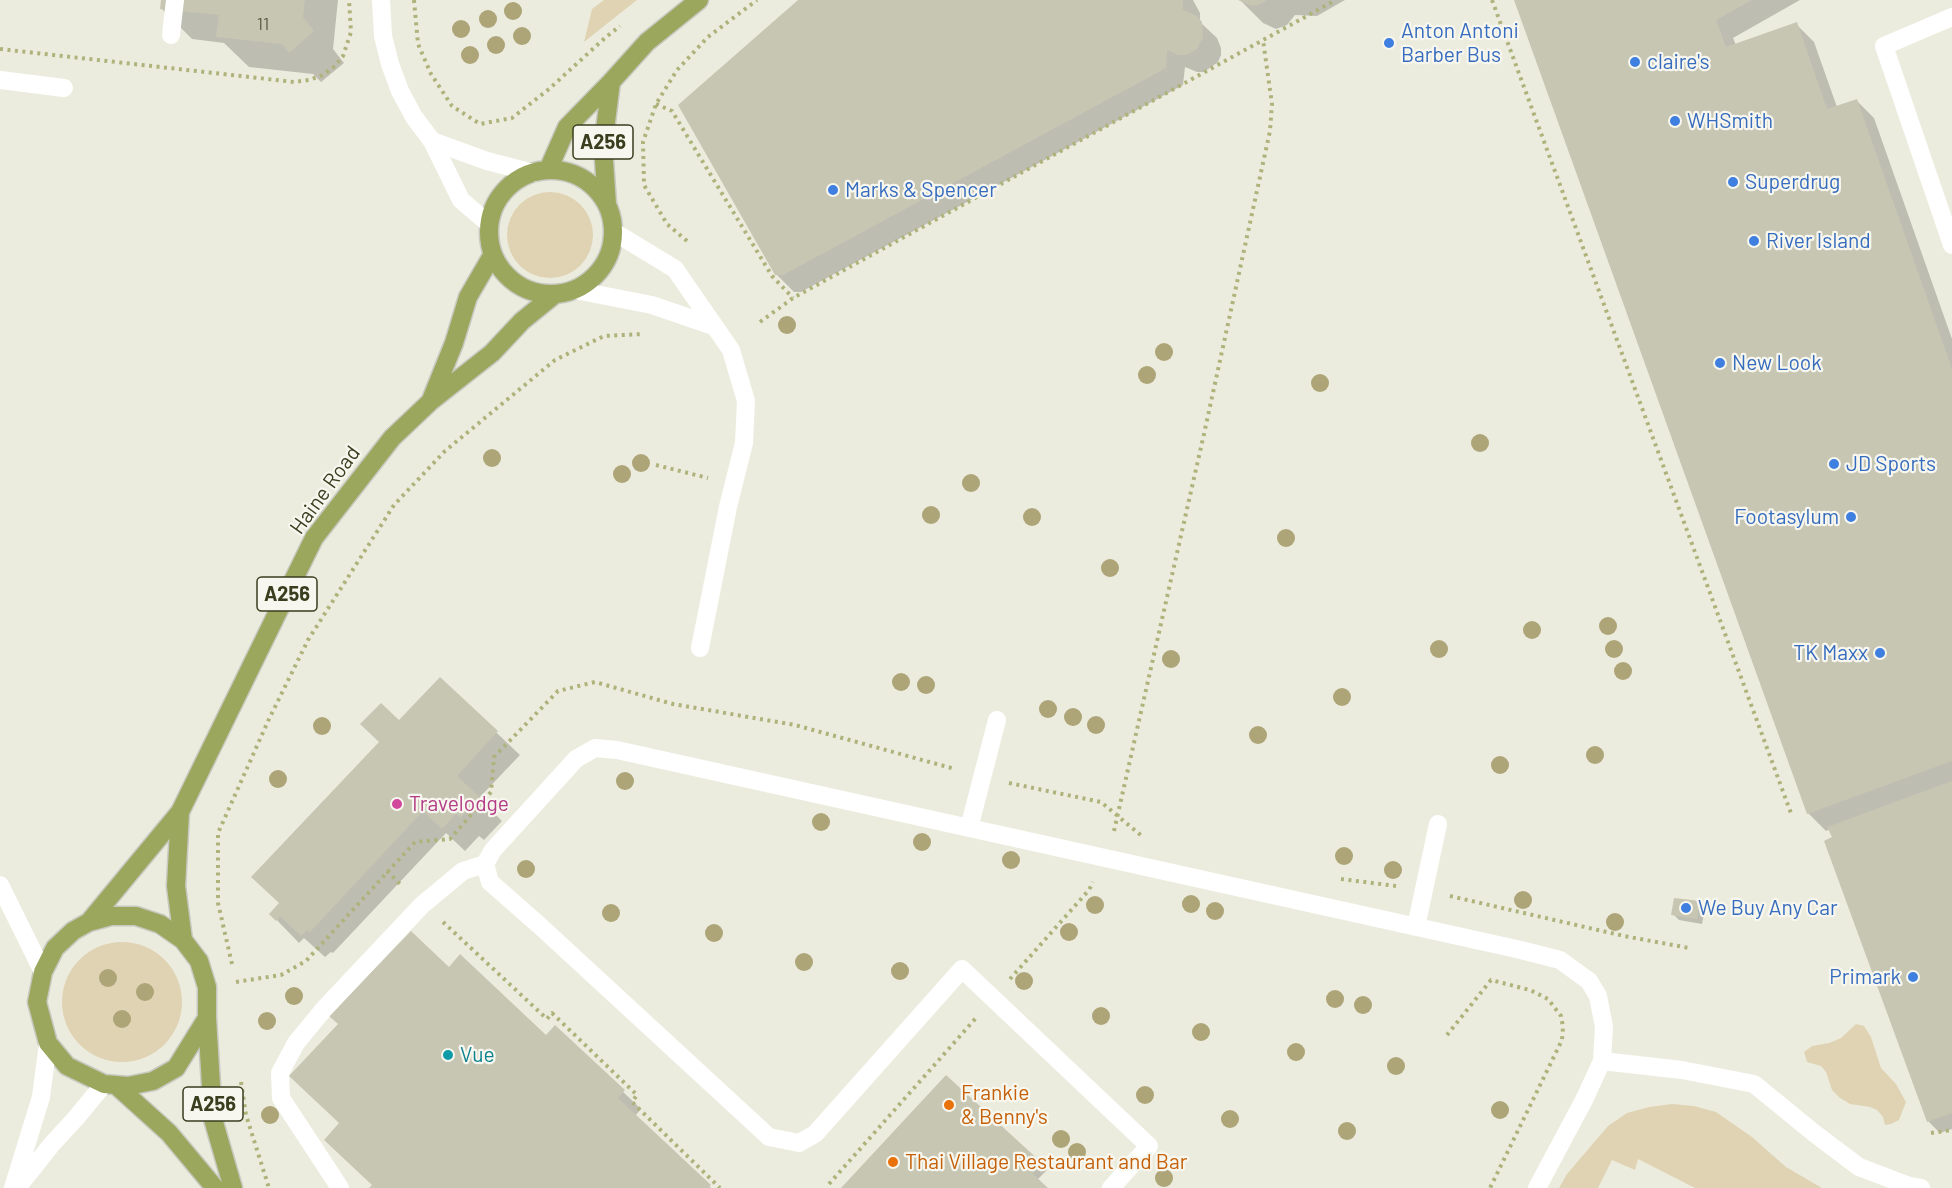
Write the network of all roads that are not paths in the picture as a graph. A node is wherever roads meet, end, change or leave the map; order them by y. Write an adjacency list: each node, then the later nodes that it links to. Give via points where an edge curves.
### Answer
1 (175, 0): 5 (street)
2 (381, 0): 9 (street, via 383,36 390,64 414,117)
3 (699, 0): 7 (main road, A256, via 647,42)
4 (1952, 17): 14 (street, via 1884,46)
5 (171, 35)
6 (0, 80): 8 (street)
7 (611, 82): 10 (main road, A256, via 567,127); 11 (main road, Haine Road / A256, via 603,146)
8 (64, 88)
9 (432, 141): 10 (street, via 487,160); 12 (street, via 461,200)
10 (540, 171): 11 (main road, Haine Road / A256, via 566,171 583,178); 12 (main road, Haine Road / A256, via 516,180 503,192)
11 (607, 204): 13 (main road, Haine Road / A256)
12 (489, 224): 15 (main road, Haine Road / A256)
13 (614, 231): 16 (main road, Haine Road / A256, via 603,267 591,281); 18 (street, via 675,268)
14 (1952, 245)
15 (493, 254): 17 (main road, Haine Road / A256, via 502,271 517,284); 19 (main road, Haine Road / A256, via 468,297)
16 (575, 290): 17 (main road, Haine Road / A256); 18 (street, via 652,305)
17 (555, 295): 19 (main road, Haine Road / A256, via 522,321 492,353)
18 (713, 326): 20 (street, via 731,350 746,401 744,443)
19 (431, 401): 22 (main road, Haine Road / A256, via 392,438 314,538)
20 (700, 648)
21 (996, 720): 24 (street)
22 (180, 812): 27 (main road, Haine Road / A256); 29 (main road, Haine Road / A256, via 176,886)
23 (1438, 824): 28 (street)
24 (969, 828): 25 (street, via 596,748 576,759 493,850); 28 (street)
25 (485, 864): 38 (street, via 463,871 422,905 296,1042 280,1073 281,1098); 39 (street, via 490,882 769,1137 799,1143 815,1134 962,969 1149,1146)
26 (0, 885): 30 (street)
27 (89, 922): 29 (main road, Haine Road, via 111,916 136,916 160,924); 30 (main road, Haine Road, via 56,948)
28 (1416, 927): 33 (street, via 1560,960 1589,981 1598,996 1604,1027)
29 (183, 940): 31 (main road, Haine Road, via 199,961 207,987)
30 (43, 972): 32 (main road, Haine Road, via 37,1002)
31 (207, 1018): 34 (main road, via 176,1068 153,1081); 37 (main road, A256, via 213,1119)
32 (48, 1043): 34 (main road, Haine Road, via 67,1066); 35 (street, Haine Road, via 41,1097)
33 (1602, 1061): 40 (street); 41 (street, via 1682,1070 1754,1084 1859,1167)
34 (110, 1085): 35 (street, Haine Road); 36 (main road, A256, via 169,1133)
35 (15, 1188)
36 (215, 1188)
37 (233, 1188)
38 (340, 1188)
39 (1111, 1188)
40 (1537, 1188)
41 (1921, 1188)

